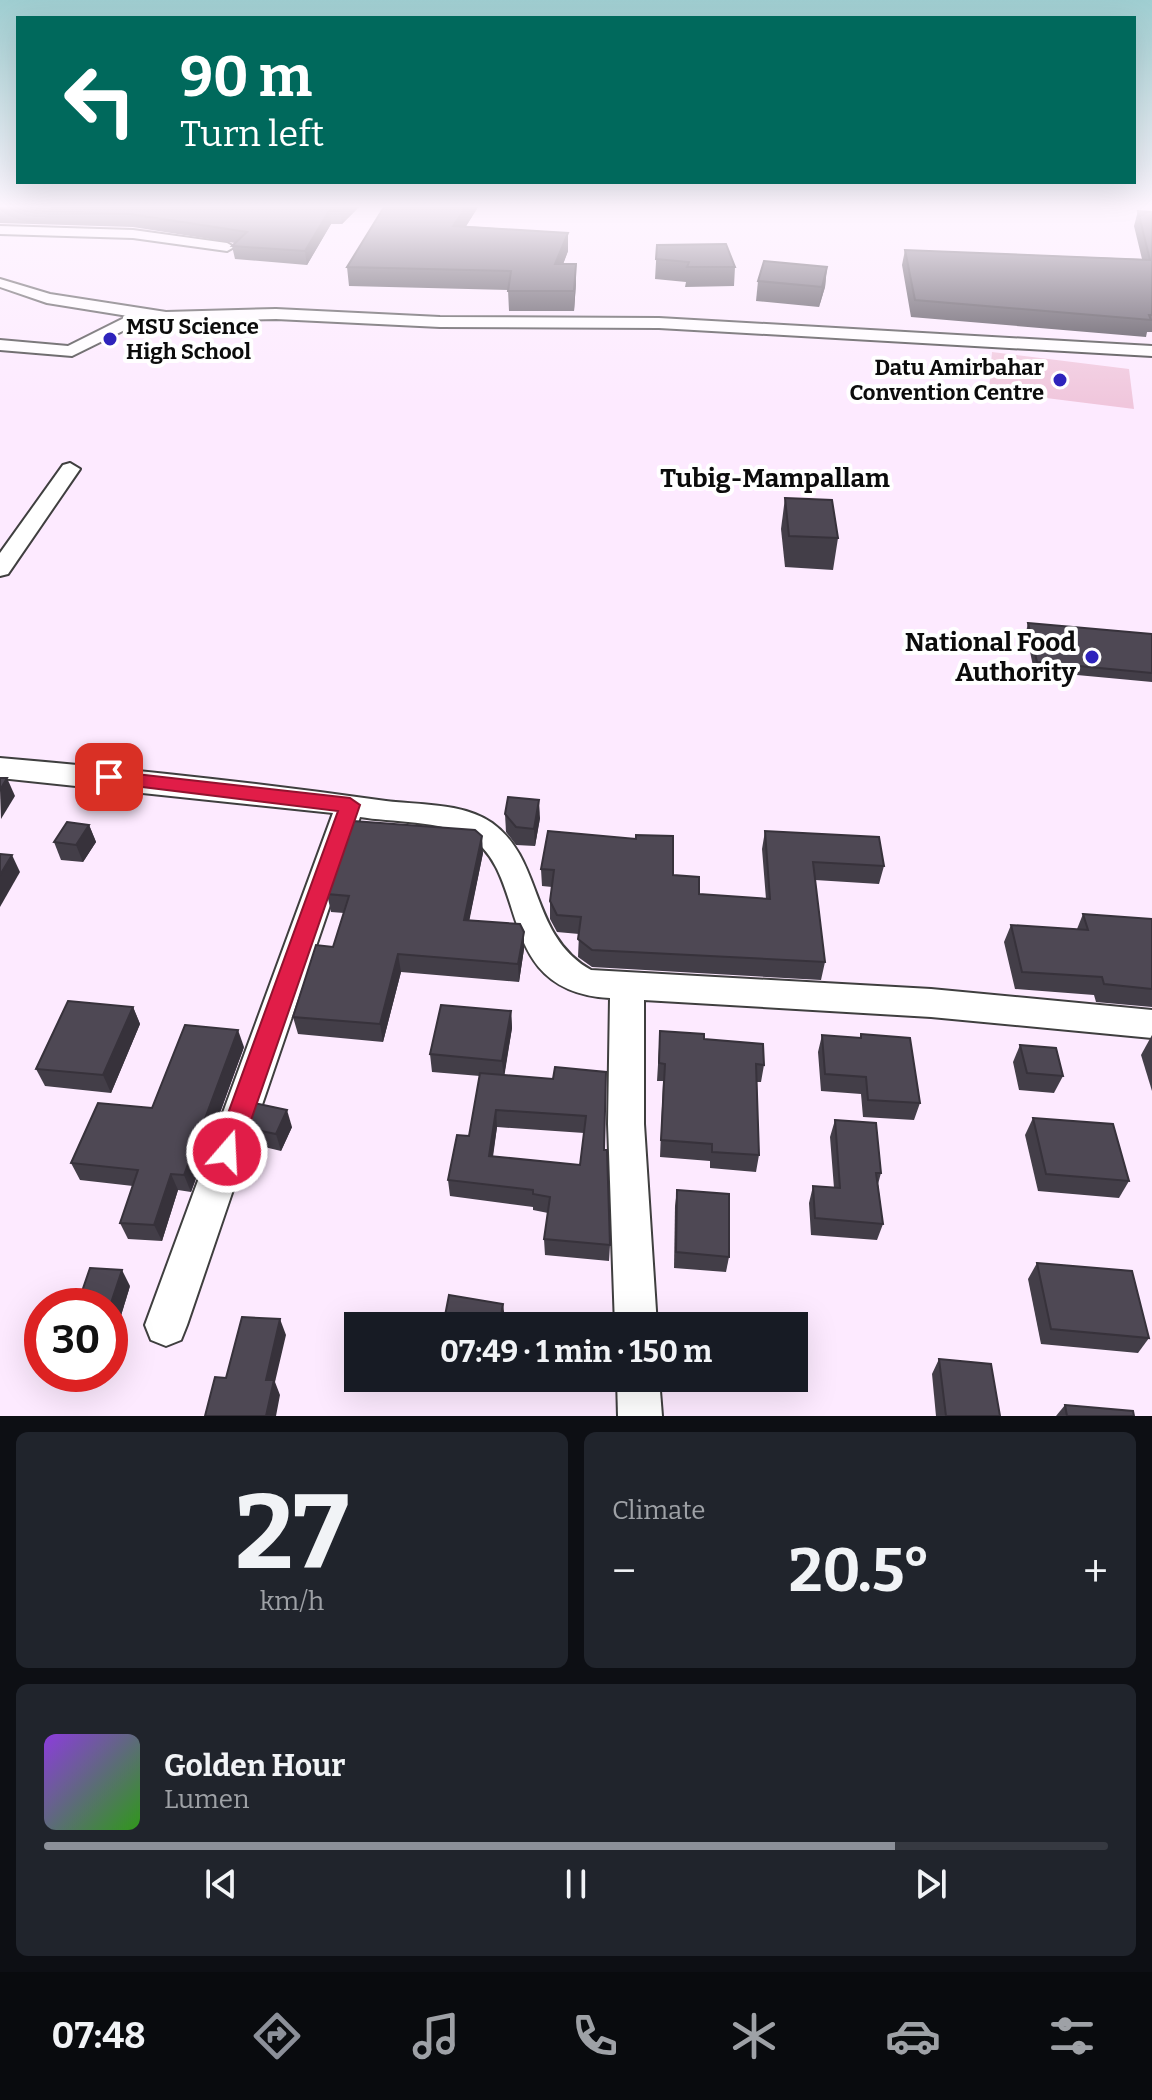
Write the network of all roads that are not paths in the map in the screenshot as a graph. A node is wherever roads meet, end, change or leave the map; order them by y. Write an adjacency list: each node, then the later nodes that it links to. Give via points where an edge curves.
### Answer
1 (4, 283): 2 (street, via 47,298)
2 (146, 313): 3 (street, via 72,351); 4 (street, via 190,318 276,314 440,322 659,323)
3 (0, 345)
4 (1152, 351)
5 (70, 469): 6 (street)
6 (0, 569)
7 (0, 768): 8 (street)
8 (350, 805): 9 (street, via 483,830 503,859 554,966 586,983); 12 (street)
9 (627, 986): 10 (street, via 931,1003); 11 (street, via 626,1124)
10 (1152, 1024)
11 (635, 1312)
12 (166, 1325)
13 (639, 1392): 14 (street)
14 (640, 1416)

